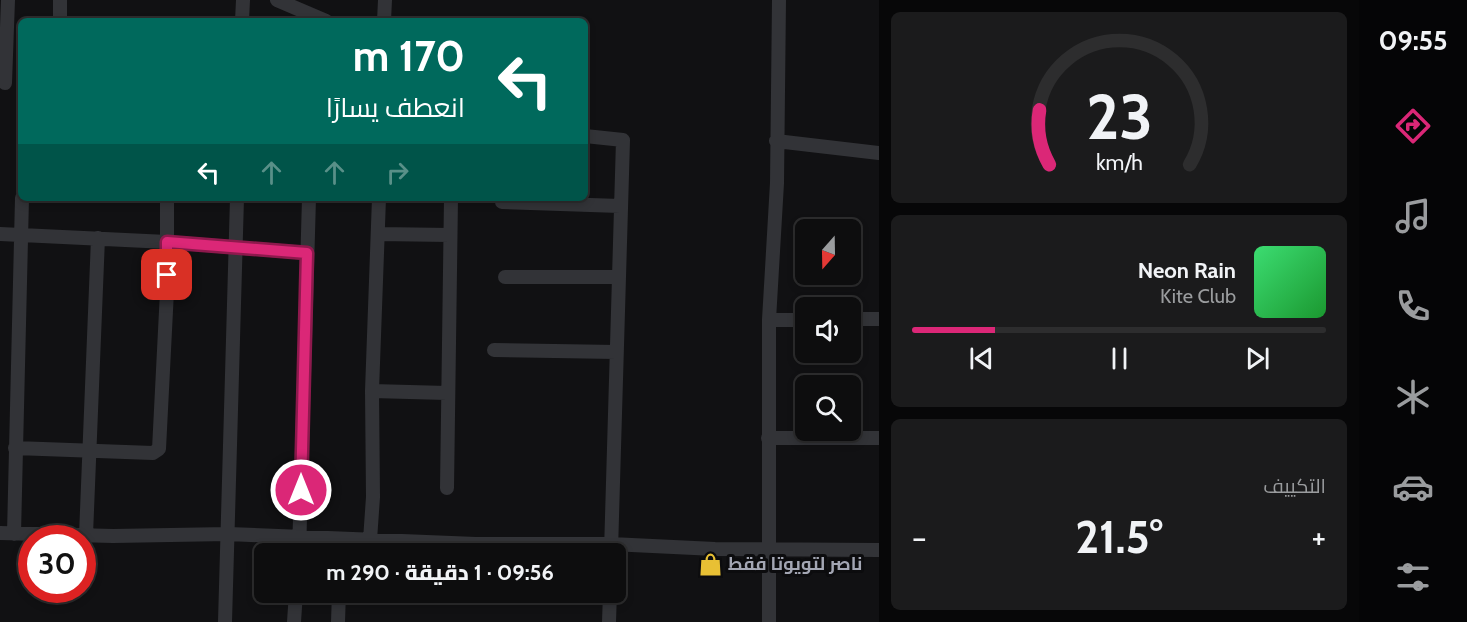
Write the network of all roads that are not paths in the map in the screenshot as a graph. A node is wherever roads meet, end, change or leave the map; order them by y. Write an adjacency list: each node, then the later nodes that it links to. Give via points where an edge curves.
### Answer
1 (8, 0): 11 (street)
2 (60, 0): 7 (street)
3 (243, 0): 8 (street)
4 (277, 0): 9 (street)
5 (385, 0): 10 (street)
6 (779, 0): 13 (street)
7 (60, 18)
8 (242, 18)
9 (315, 18)
10 (384, 18)
11 (5, 83)
12 (588, 136): 22 (street, via 622,140)
13 (776, 141): 14 (street); 35 (street)
14 (879, 153)
15 (22, 201): 24 (street)
16 (167, 201): 28 (street)
17 (237, 201): 29 (street)
18 (309, 201): 30 (street)
19 (379, 201): 25 (street)
20 (451, 201): 26 (street)
21 (502, 202): 22 (street)
22 (620, 206): 32 (street)
23 (0, 234): 24 (street)
24 (21, 234): 27 (street); 43 (street)
25 (378, 234): 26 (street); 39 (street)
26 (450, 235): 40 (street)
27 (98, 238): 28 (street); 44 (street)
28 (167, 242): 29 (street); 44 (street, via 159,449 153,453)
29 (236, 249): 30 (street); 48 (street)
30 (307, 253): 50 (street)
31 (505, 277): 32 (street)
32 (618, 277): 38 (street)
33 (861, 319): 34 (street)
34 (879, 319)
35 (770, 320): 36 (street); 41 (street)
36 (795, 320)
37 (494, 350): 38 (street)
38 (616, 352): 56 (street)
39 (372, 391): 40 (street); 52 (street)
40 (447, 393): 45 (street)
41 (768, 438): 42 (street); 57 (street)
42 (879, 438)
43 (15, 448): 44 (street); 47 (street)
44 (90, 450): 46 (street)
45 (447, 488)
46 (86, 525)
47 (7, 533)
48 (228, 534): 49 (street); 50 (street); 63 (street)
49 (96, 535)
50 (301, 537): 51 (street); 53 (street)
51 (341, 539): 52 (street); 54 (street)
52 (370, 540): 55 (street)
53 (300, 543)
54 (341, 543)
55 (450, 543)
56 (611, 543)
57 (770, 548): 58 (street); 59 (street); 67 (street)
58 (626, 549)
59 (879, 550)
60 (295, 603): 64 (street)
61 (339, 603): 65 (street)
62 (610, 603): 66 (street)
63 (225, 622)
64 (294, 622)
65 (338, 622)
66 (609, 622)
67 (769, 622)

